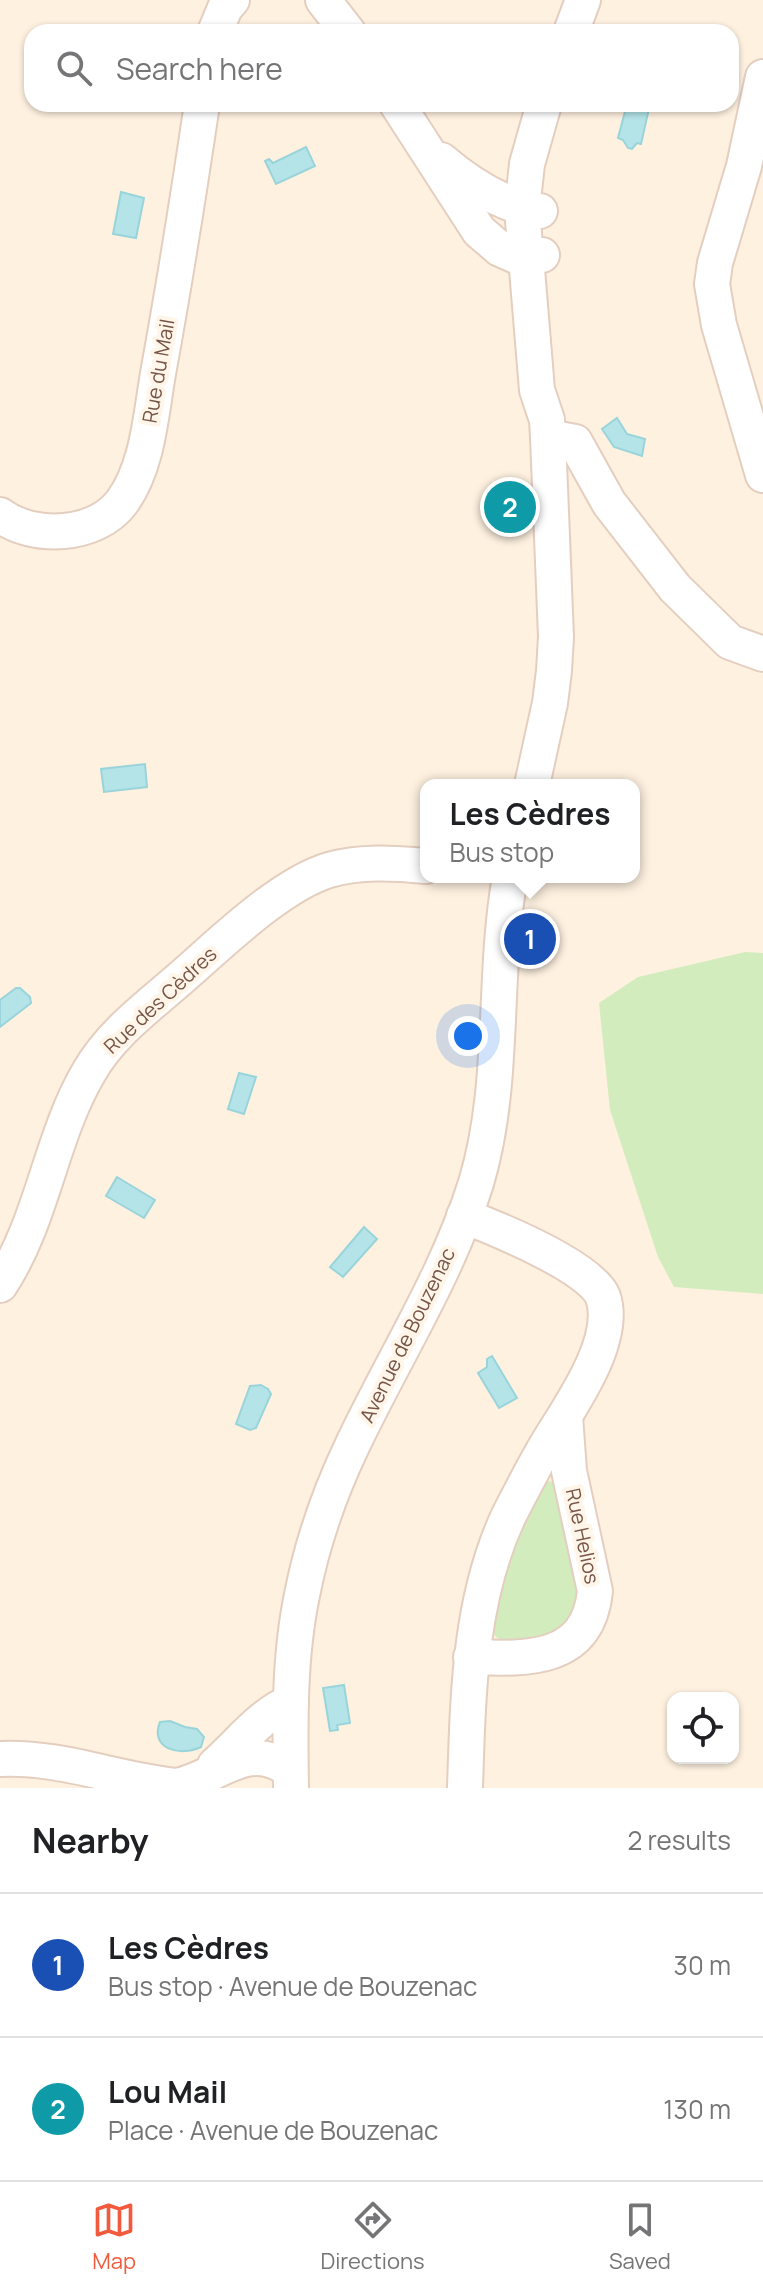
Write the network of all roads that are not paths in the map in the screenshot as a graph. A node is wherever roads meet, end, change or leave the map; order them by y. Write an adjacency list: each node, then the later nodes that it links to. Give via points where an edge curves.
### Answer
1 (232, 0): 5 (street)
2 (323, 0): 6 (street)
3 (583, 0): 7 (street)
4 (599, 0): 8 (street)
5 (217, 24)
6 (342, 24)
7 (574, 24)
8 (591, 24)
9 (763, 77): 18 (street, via 712,284)
10 (201, 112): 19 (street, Rue du Mail, via 144,447 131,486 114,509 89,525 29,530)
11 (403, 112): 14 (street)
12 (542, 112): 15 (street, via 527,164)
13 (558, 112): 15 (street)
14 (428, 149): 15 (street, via 468,183); 16 (street, via 479,231 516,256)
15 (531, 210): 16 (street)
16 (534, 255): 17 (street, via 537,390)
17 (548, 428): 20 (street, via 575,442 609,503 693,607 730,642); 21 (street, via 556,637)
18 (763, 475)
19 (0, 515)
20 (763, 654)
21 (533, 779)
22 (417, 862): 25 (street, Rue des Cèdres, via 355,865 307,879 129,1023 88,1073 34,1217)
23 (506, 883): 24 (street, Avenue de Bouzenac, via 488,1133)
24 (464, 1216): 26 (street, via 563,1261 599,1289 606,1314 600,1343); 28 (street, Avenue de Bouzenac, via 352,1446 323,1519 302,1595)
25 (0, 1285)
26 (565, 1416): 27 (street, via 508,1518 490,1564); 27 (street, Rue Helios, via 569,1471 595,1591 593,1609 567,1645 542,1655)
27 (471, 1657): 32 (street)
28 (291, 1702): 30 (street, via 255,1726); 31 (street, Avenue de Bouzenac)
29 (0, 1759): 30 (street, via 73,1764 177,1786)
30 (206, 1774): 31 (street, via 246,1758 273,1759)
31 (290, 1779)
32 (465, 1788)

